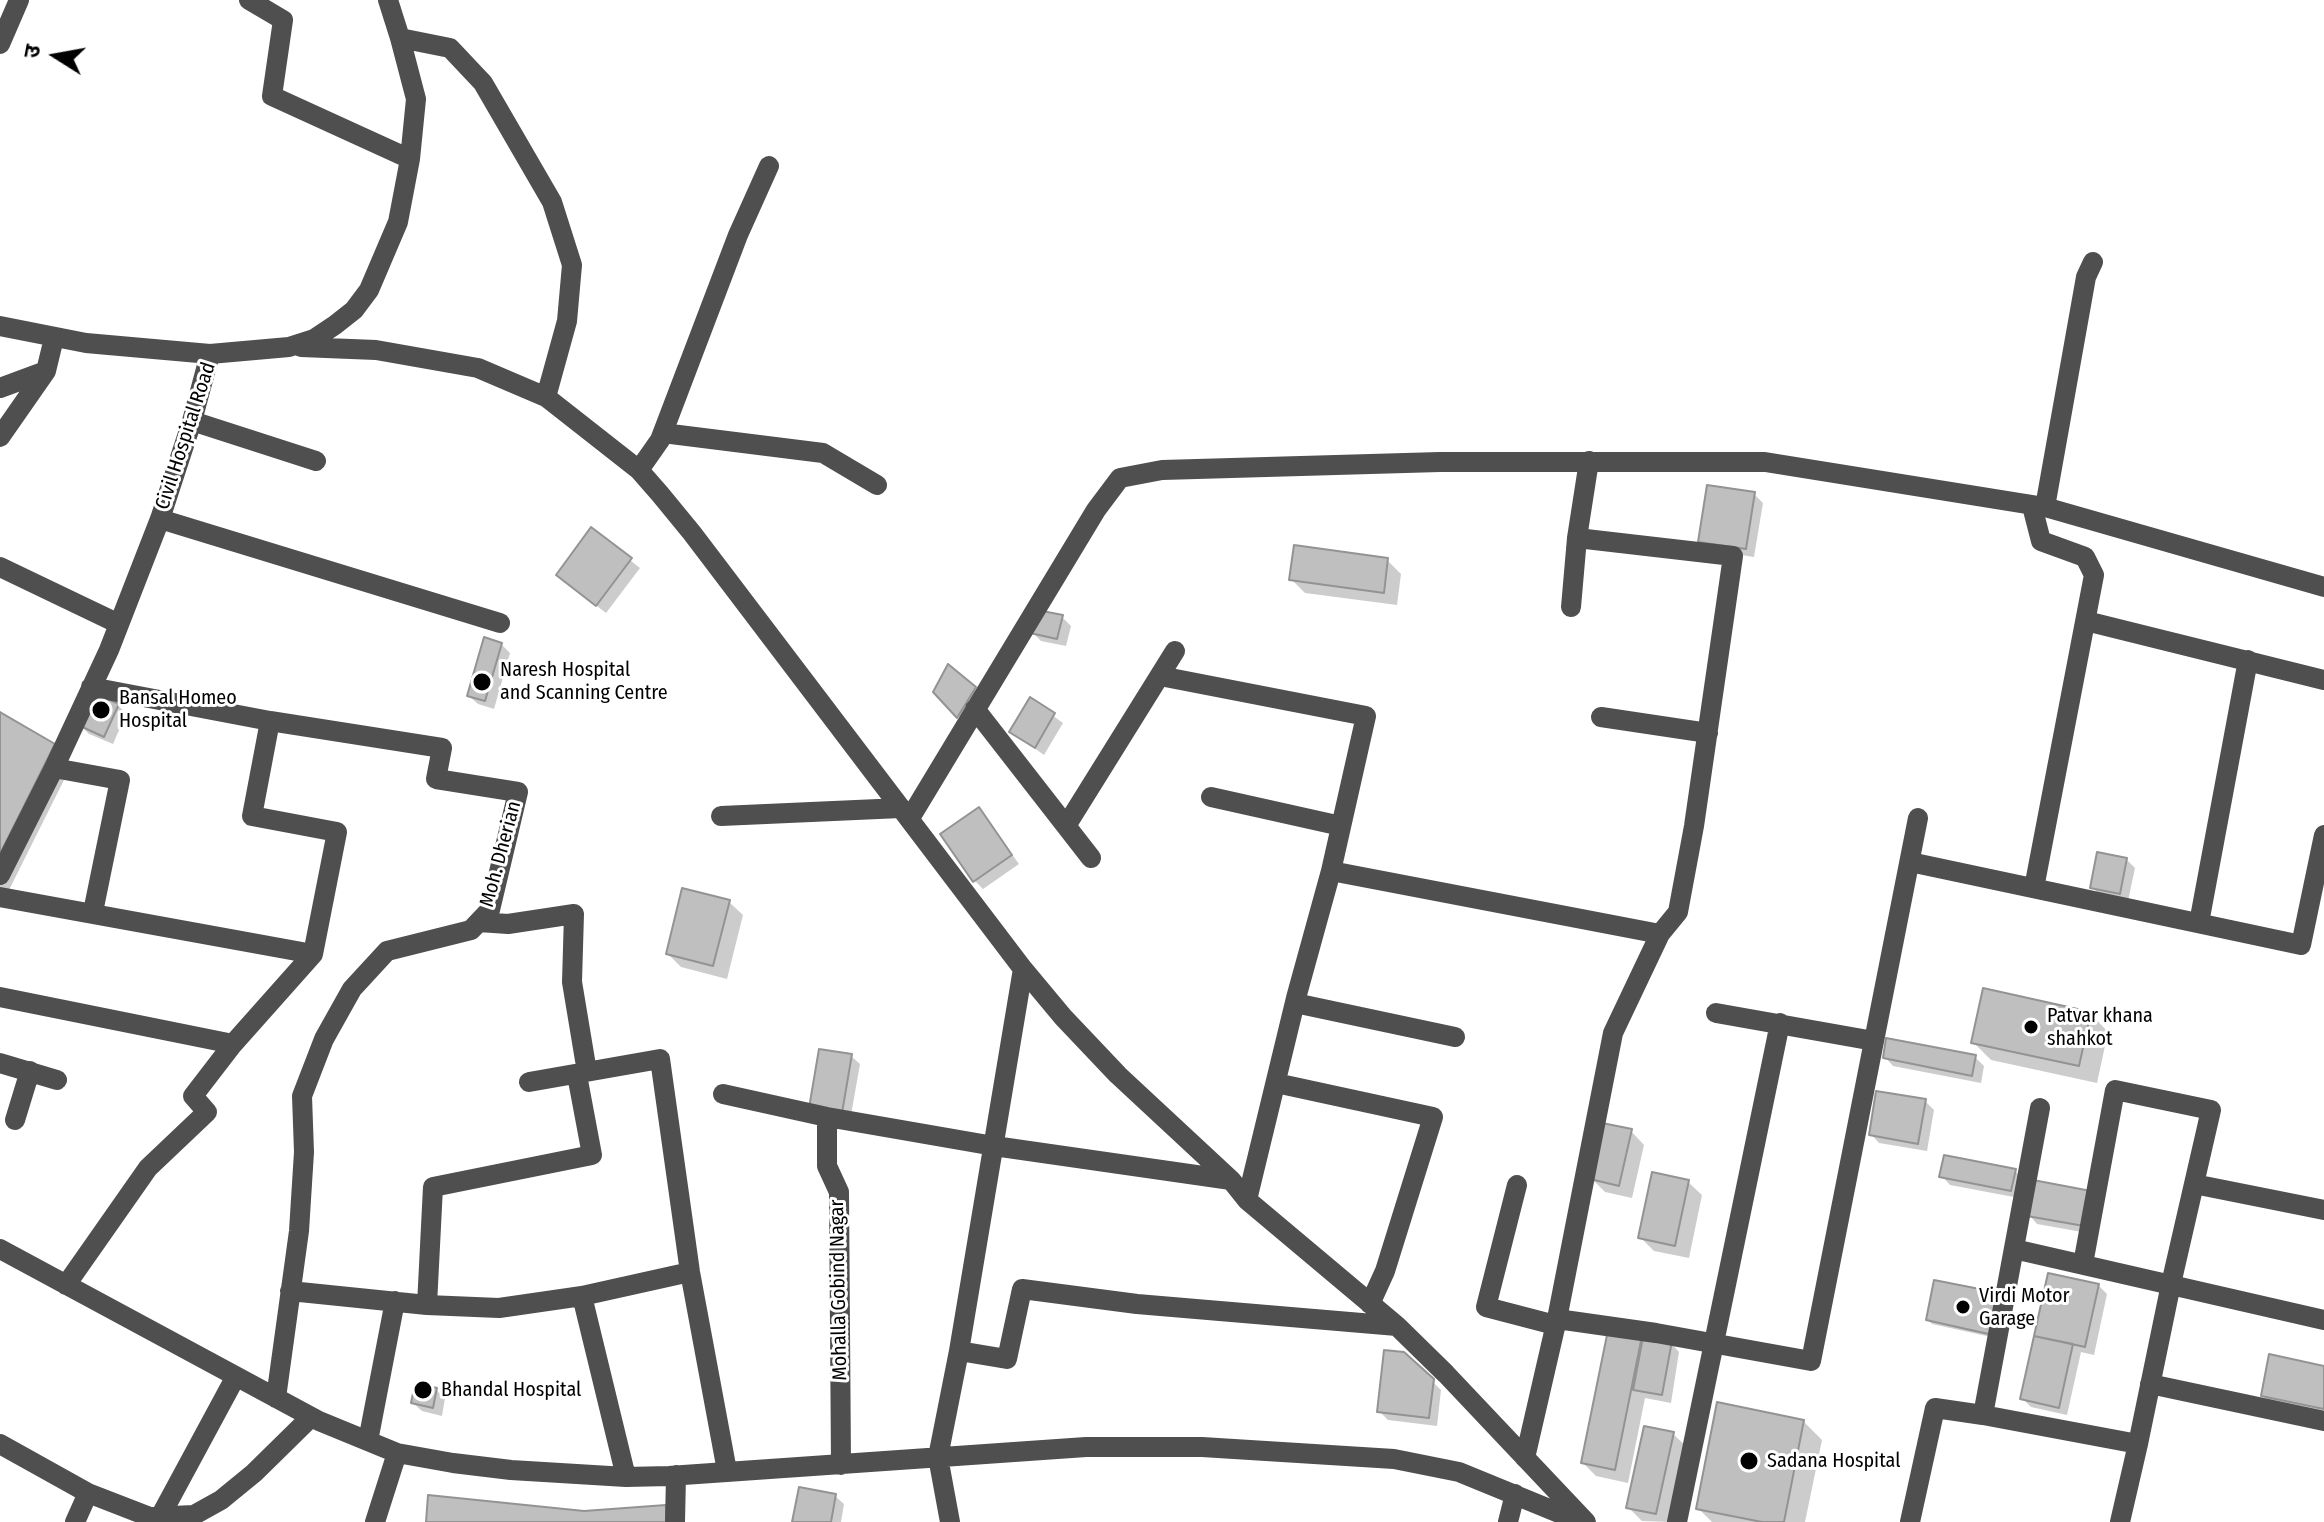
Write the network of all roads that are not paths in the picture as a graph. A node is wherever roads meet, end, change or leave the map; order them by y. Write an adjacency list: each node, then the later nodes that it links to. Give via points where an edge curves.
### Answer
1 (19, 0): 5 (street)
2 (249, 0): 6 (street, via 283,20 272,96)
3 (388, 0): 4 (street, Civil Hospital Road)
4 (400, 38): 6 (street, Civil Hospital Road, via 416,99); 15 (street, via 450,48 483,83 552,202 572,265 567,321)
5 (0, 44)
6 (410, 159): 11 (street, Civil Hospital Road, via 398,222 369,290 335,325)
7 (769, 166): 17 (street)
8 (2093, 262): 23 (street)
9 (0, 326): 10 (street)
10 (54, 338): 12 (street); 13 (street)
11 (289, 347): 12 (street, Civil Hospital Road); 15 (street, via 376,350 478,368)
12 (210, 354): 16 (street, Civil Hospital Road)
13 (46, 371): 14 (street); 18 (street)
14 (0, 388)
15 (546, 397): 21 (street)
16 (192, 421): 19 (street); 24 (street, Civil Hospital Road)
17 (663, 433): 21 (street); 22 (street, via 823,453)
18 (0, 437)
19 (316, 461)
20 (1589, 461): 23 (street, via 1765,462); 25 (street); 37 (street, via 1177,470 1120,478)
21 (639, 470): 43 (street)
22 (877, 485)
23 (2038, 507): 27 (street); 29 (street, via 2041,541 2085,557 2094,575)
24 (160, 519): 30 (street); 31 (street, Civil Hospital Road)
25 (1577, 538): 28 (street); 40 (street, via 1733,556)
26 (0, 567): 31 (street)
27 (2324, 587)
28 (1571, 607)
29 (2086, 621): 33 (street); 53 (street)
30 (500, 623)
31 (119, 624): 36 (street, Civil Hospital Road)
32 (1175, 651): 34 (street)
33 (2248, 660): 35 (street); 57 (street)
34 (1160, 676): 46 (street); 47 (street, via 1366,716)
35 (2324, 680)
36 (91, 687): 39 (street, Moh. Dherian); 41 (street, Civil Hospital Road)
37 (975, 709): 43 (street); 46 (street)
38 (1601, 717): 40 (street)
39 (270, 721): 56 (street, Moh. Dherian, via 442,748 436,779 518,792 490,910); 59 (street, via 252,816 337,832)
40 (1708, 733): 58 (street, via 1678,912)
41 (54, 768): 52 (street, Civil Hospital Road); 55 (street, via 120,780)
42 (1211, 797): 47 (street)
43 (905, 813): 44 (street); 60 (street)
44 (721, 816)
45 (1918, 818): 50 (street)
46 (1066, 826): 49 (street)
47 (1341, 826): 51 (street)
48 (2324, 835): 57 (street, via 2301,945)
49 (1091, 858)
50 (1910, 862): 53 (street); 66 (street)
51 (1331, 871): 58 (street); 62 (street)
52 (0, 875)
53 (2034, 888): 57 (street)
54 (0, 897): 55 (street)
55 (93, 912): 59 (street)
56 (479, 922): 70 (street, via 508,924 574,914 572,982); 90 (street, Moh. Dherian, via 471,930 387,951 352,989 324,1039 302,1096 304,1152)
57 (2199, 923)
58 (1660, 934): 96 (street, via 1613,1033)
59 (313, 954): 67 (street)
60 (1023, 969): 78 (street); 79 (street, via 1118,1075)
61 (0, 997): 67 (street)
62 (1295, 1003): 65 (street); 73 (street)
63 (1716, 1013): 64 (street)
64 (1780, 1023): 66 (street); 98 (street)
65 (1455, 1037)
66 (1874, 1041): 98 (street, via 1811,1361)
67 (233, 1044): 89 (street, via 193,1096 207,1112 148,1168)
68 (0, 1063): 69 (street)
69 (30, 1071): 71 (street); 77 (street)
70 (582, 1073): 72 (street); 87 (street, via 660,1059); 94 (street, via 592,1155 433,1187)
71 (57, 1080)
72 (529, 1082)
73 (1276, 1083): 82 (street); 93 (street, via 1433,1117)
74 (723, 1094): 76 (street)
75 (2040, 1108): 85 (street)
76 (827, 1117): 78 (street); 112 (street, Mohalla Gobind Nagar, via 827,1166 839,1192)
77 (15, 1120)
78 (994, 1146): 79 (street); 99 (street)
79 (1231, 1180): 82 (street)
80 (2194, 1184): 83 (street); 86 (street, via 2211,1110 2115,1090); 88 (street)
81 (1517, 1185): 96 (street, via 1486,1307)
82 (1247, 1200): 93 (street)
83 (2324, 1210)
84 (0, 1249): 89 (street)
85 (2014, 1249): 86 (street); 103 (street)
86 (2083, 1264): 88 (street)
87 (690, 1272): 91 (street); 113 (street)
88 (2171, 1284): 95 (street); 101 (street)
89 (66, 1285): 100 (street)
90 (290, 1291): 92 (street); 102 (street, Moh. Dherian)
91 (582, 1296): 94 (street, via 499,1308); 115 (street)
92 (395, 1301): 94 (street); 106 (street)
93 (1370, 1304): 97 (street)
94 (427, 1305)
95 (2324, 1320)
96 (1556, 1322): 98 (street); 111 (street)
97 (1397, 1326): 99 (street, via 1022,1289 1007,1359); 111 (street)
98 (1714, 1343): 125 (street)
99 (959, 1351): 110 (street)
100 (235, 1378): 102 (street); 118 (street)
101 (2150, 1384): 105 (street); 108 (street)
102 (276, 1398): 104 (street)
103 (1983, 1415): 108 (street); 126 (street, via 1935,1408)
104 (311, 1417): 106 (street); 118 (street, via 221,1500 194,1515)
105 (2324, 1421)
106 (368, 1441): 109 (street)
107 (0, 1444): 116 (street)
108 (2138, 1444): 127 (street)
109 (397, 1453): 115 (street, via 511,1470); 120 (street)
110 (938, 1457): 112 (street); 117 (street, via 1086,1447 1350,1456 1459,1472); 122 (street)
111 (1525, 1458): 124 (street)
112 (841, 1465): 113 (street)
113 (727, 1471): 114 (street)
114 (676, 1475): 115 (street); 121 (street)
115 (626, 1477)
116 (88, 1493): 118 (street); 119 (street)
117 (1515, 1494): 123 (street); 124 (street)
118 (153, 1519)
119 (75, 1522)
120 (375, 1522)
121 (675, 1522)
122 (950, 1522)
123 (1508, 1522)
124 (1584, 1522)
125 (1677, 1522)
126 (1910, 1522)
127 (2120, 1522)

